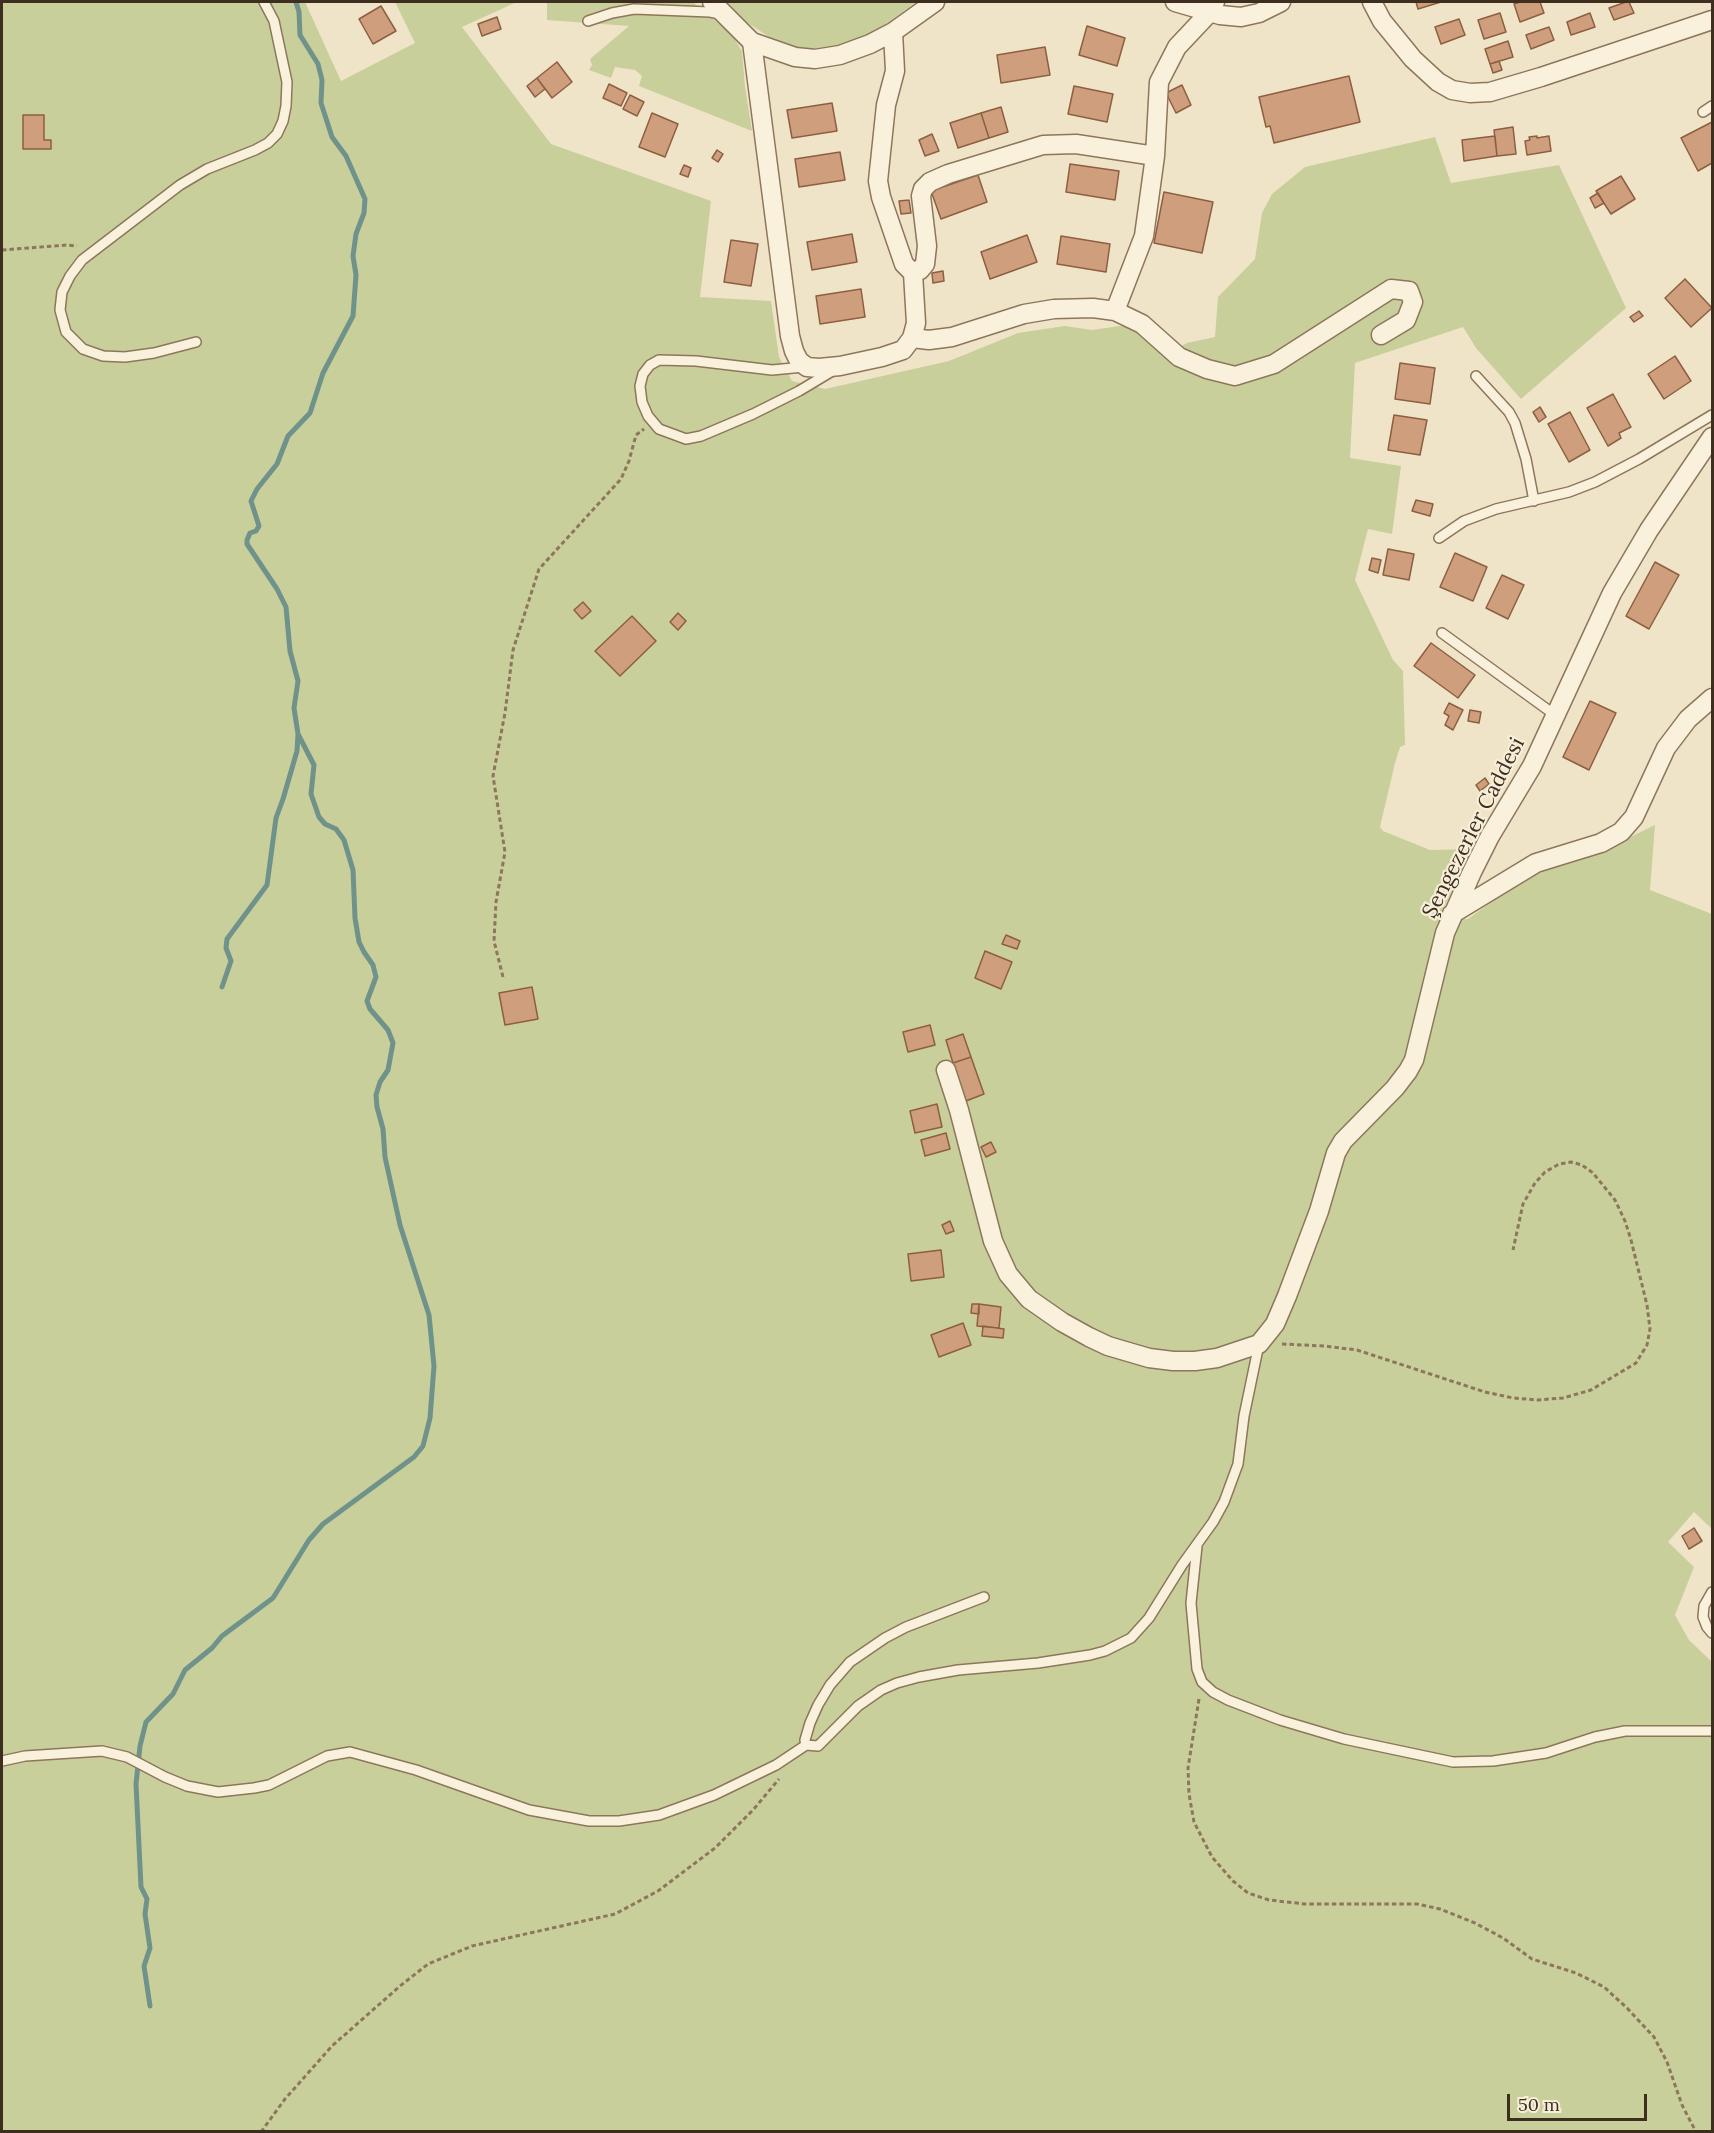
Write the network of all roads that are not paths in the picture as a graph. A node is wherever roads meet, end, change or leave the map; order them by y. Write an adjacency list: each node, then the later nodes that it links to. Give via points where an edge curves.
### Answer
1 (264, 2): 20 (lane, via 274,21 287,82 286,106 277,134 255,150 207,169 180,185 82,260 62,292 60,310 66,332 83,349 103,356 125,357)
2 (712, 2): 8 (street)
3 (935, 2): 11 (street)
4 (1175, 2): 7 (street)
5 (1281, 2): 7 (street, via 1241,17)
6 (1372, 2): 9 (street, via 1413,59 1438,82 1452,90 1470,93 1490,92 1541,77)
7 (1212, 7): 15 (street, via 1177,47 1159,82)
8 (728, 16): 10 (lane, via 634,9); 12 (street)
9 (1713, 20)
10 (588, 21)
11 (893, 32): 12 (street, via 840,55 815,59 795,57); 16 (street, via 895,71 886,105 879,181 904,264)
12 (752, 42): 22 (street, via 790,336 794,351)
13 (1713, 106): 14 (lane)
14 (1703, 112)
15 (1155, 156): 16 (street, via 1076,144 1043,146 930,182 921,196 927,246 925,264); 17 (street, via 1144,236)
16 (914, 273): 19 (street, via 916,323)
17 (1115, 311): 18 (street, via 1142,324 1179,357 1235,376 1274,364 1391,289 1409,291 1413,302 1406,320); 19 (street, via 1054,309 1024,314 952,337)
18 (1381, 335)
19 (912, 338): 21 (street, via 903,350)
20 (196, 342)
21 (840, 366): 22 (street); 22 (lane, via 728,426 686,439 653,423 642,402 643,374 659,360 772,370)
22 (807, 367)
23 (1476, 376): 26 (lane, via 1515,423)
24 (1713, 415): 26 (lane, via 1595,482)
25 (1713, 437): 30 (street, Şengezerler Caddesi, via 1649,530 1612,593)
26 (1534, 501): 27 (lane, via 1496,508 1464,521)
27 (1439, 538)
28 (1442, 633): 30 (lane)
29 (1713, 698): 31 (street, via 1688,719 1666,748 1634,817 1621,832 1601,843 1536,863)
30 (1555, 715): 31 (street, Şengezerler Caddesi, via 1532,766 1490,836)
31 (1452, 914): 33 (street, Şengezerler Caddesi, via 1414,1060 1395,1088 1336,1153 1287,1296 1275,1324)
32 (946, 1070): 33 (street, via 993,1240 1008,1274 1029,1299 1099,1342 1149,1358 1195,1361 1218,1358)
33 (1259, 1344): 34 (lane, via 1238,1464 1224,1502)
34 (1197, 1546): 38 (lane, via 1191,1603 1197,1669 1202,1682 1228,1700 1280,1720 1344,1739 1454,1762 1546,1753 1625,1731); 39 (lane, via 1140,1630 1117,1646 1074,1658 958,1670 897,1683 858,1706 818,1746)
35 (1713, 1592): 37 (lane, via 1704,1606 1703,1617)
36 (984, 1597): 39 (lane, via 906,1627 850,1662 818,1705)
37 (1713, 1632)
38 (1713, 1731)
39 (806, 1745): 40 (lane, via 776,1765 714,1795 659,1815 619,1821 589,1821 529,1810 416,1770 350,1752 327,1756 269,1785 218,1792 187,1786 127,1757 102,1751)
40 (2, 1761)

